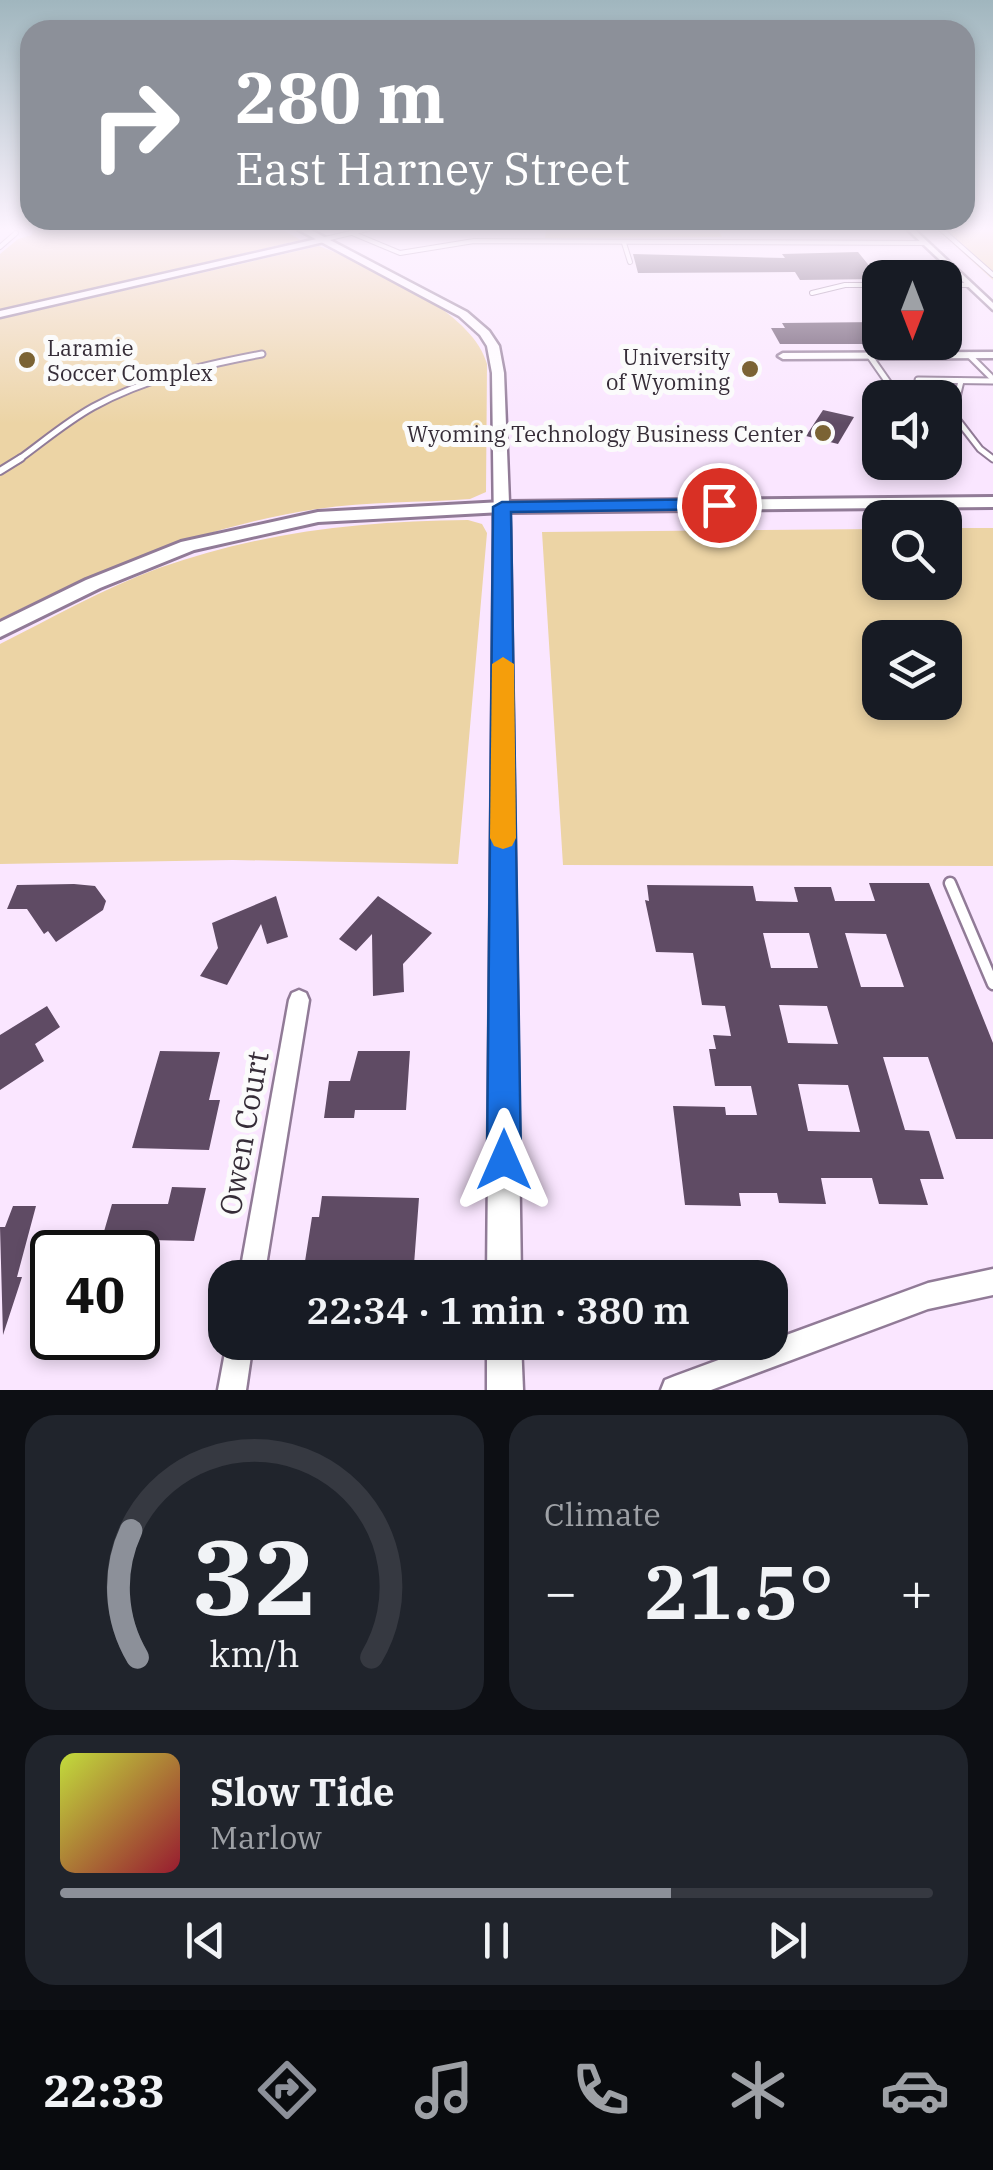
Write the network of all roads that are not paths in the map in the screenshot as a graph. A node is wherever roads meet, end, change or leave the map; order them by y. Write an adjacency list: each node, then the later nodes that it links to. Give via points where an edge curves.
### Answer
1 (87, 294): 3 (street)
2 (424, 294): 16 (street, via 485,333 497,359)
3 (0, 314)
4 (262, 354): 14 (lane, via 192,366 122,392)
5 (862, 355): 9 (street)
6 (962, 355): 7 (street)
7 (969, 355): 8 (street); 10 (lane)
8 (993, 355)
9 (783, 356)
10 (993, 380): 11 (lane)
11 (962, 381)
12 (962, 426): 13 (lane)
13 (993, 459)
14 (0, 471)
15 (993, 502): 16 (main road)
16 (502, 507): 17 (main road, via 367,512 227,536 146,562); 22 (street)
17 (0, 630)
18 (950, 883): 19 (lane)
19 (993, 984)
20 (299, 1000): 21 (street, Owen Court)
21 (255, 1260)
22 (504, 1260)
23 (993, 1282): 28 (street, via 928,1296)
24 (237, 1360): 26 (street)
25 (504, 1360): 27 (street)
26 (232, 1390)
27 (504, 1390)
28 (675, 1390)

